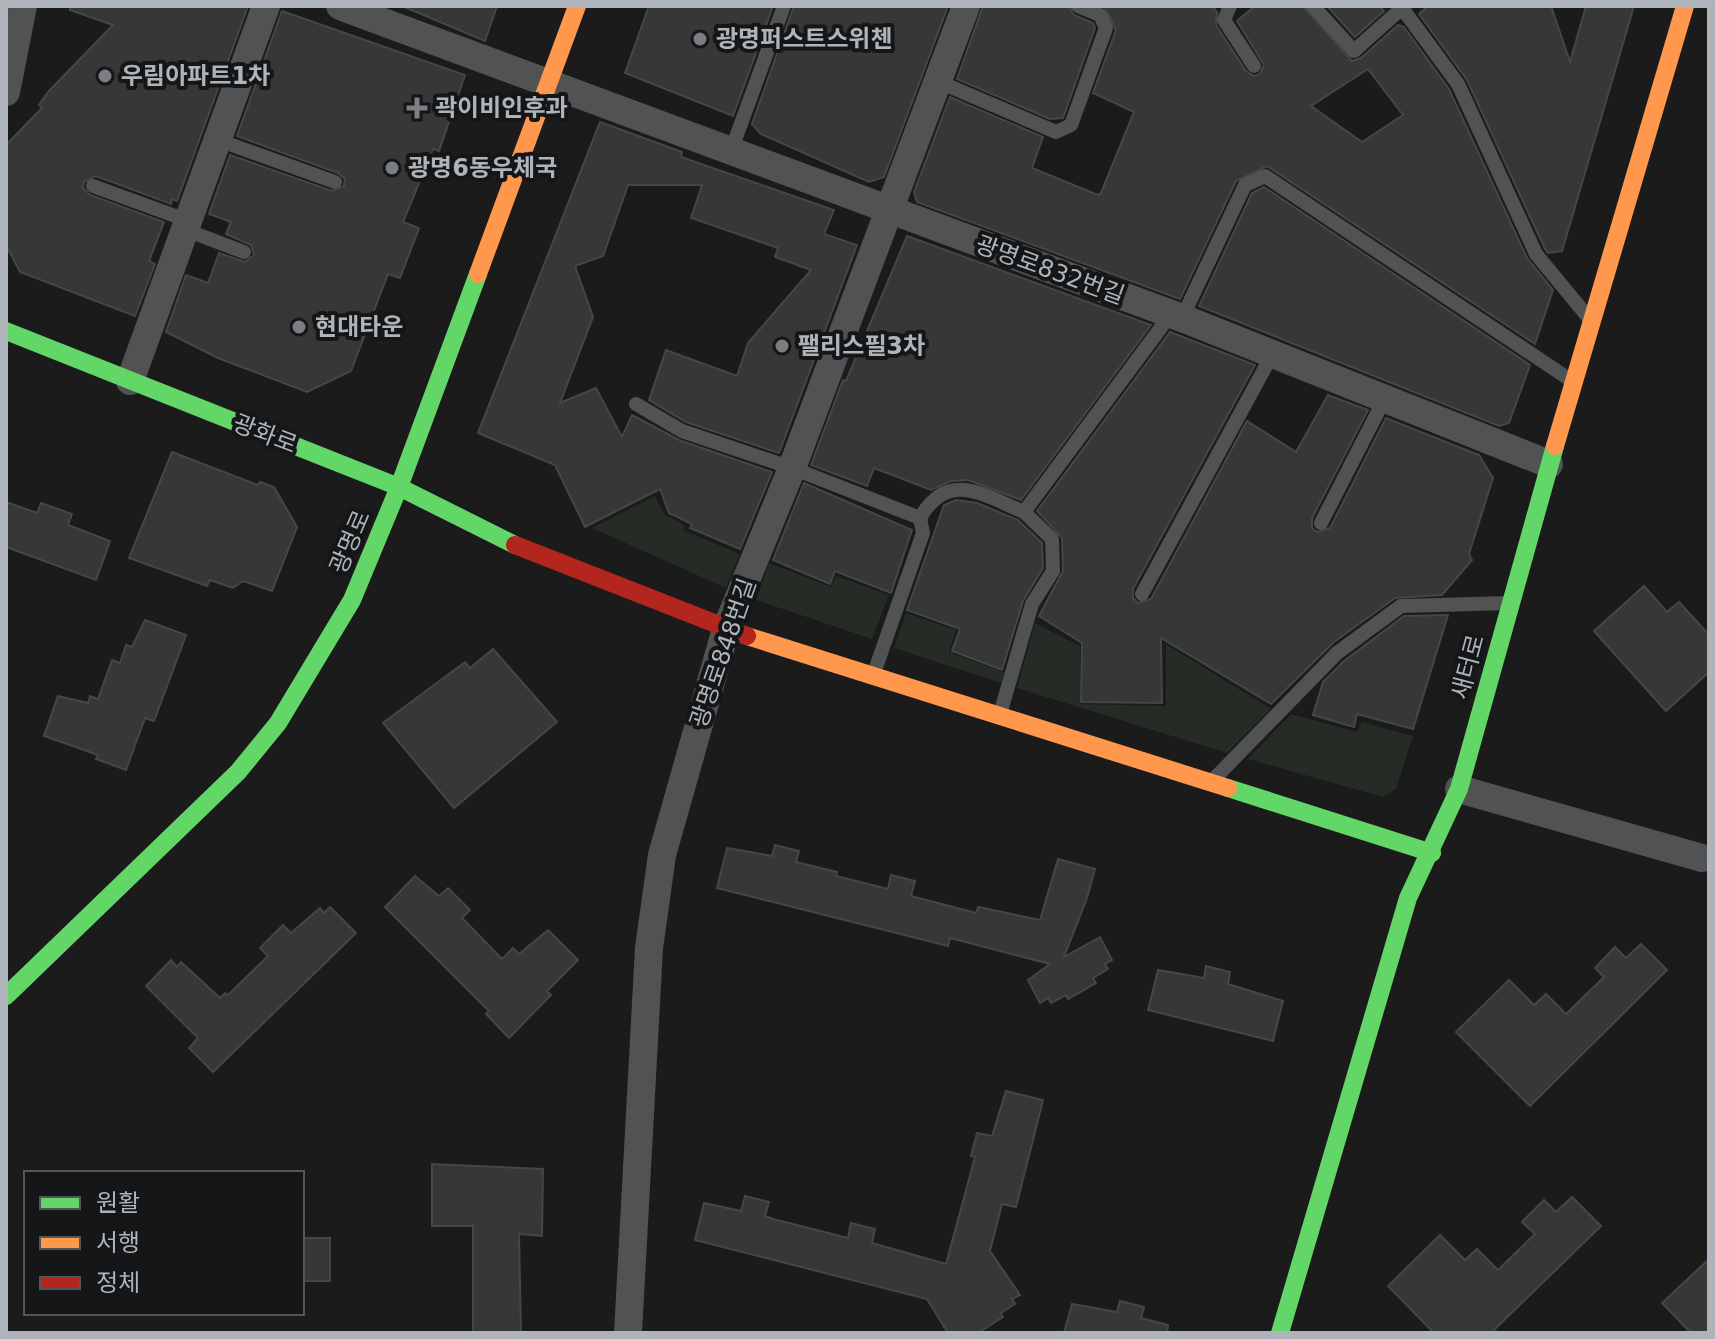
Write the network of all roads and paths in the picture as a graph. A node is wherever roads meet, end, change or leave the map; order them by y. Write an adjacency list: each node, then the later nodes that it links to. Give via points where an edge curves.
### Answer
1 (23, 6): 14 (street)
2 (266, 6): 15 (street)
3 (340, 6): 13 (street, 광명로832번길)
4 (577, 6): 13 (street, 광명로)
5 (784, 6): 16 (lane)
6 (966, 6): 12 (street, 광명로848번길)
7 (1078, 6): 12 (lane, via 1100,15 1106,28 1071,125 1056,132)
8 (1230, 6): 11 (lane, via 1224,20)
9 (1313, 6): 23 (lane, via 1354,51 1402,8 1458,84 1536,254)
10 (1685, 6): 23 (street, 새터로)
11 (1254, 66)
12 (937, 81): 19 (street, 광명로848번길)
13 (549, 82): 16 (street, 광명로832번길); 32 (street, 광명로)
14 (6, 92)
15 (218, 140): 17 (lane); 20 (street)
16 (731, 151): 19 (street, 광명로832번길)
17 (335, 182)
18 (93, 186): 20 (lane)
19 (891, 211): 22 (street, 광명로832번길); 31 (street, 광명로848번길)
20 (187, 226): 21 (lane); 26 (street)
21 (244, 252)
22 (1176, 316): 25 (street, 광명로832번길); 27 (lane, via 1245,185 1265,176); 33 (lane)
23 (1591, 320): 27 (street, 새터로)
24 (6, 331): 26 (street, 광화로)
25 (1273, 353): 28 (street, 광명로832번길); 36 (lane)
26 (130, 381): 32 (street, 광화로)
27 (1573, 381): 30 (street, 새터로)
28 (1385, 398): 30 (street, 광명로832번길); 35 (lane)
29 (636, 404): 31 (lane, via 682,431)
30 (1549, 464): 37 (street, 새터로)
31 (792, 468): 34 (lane); 38 (street, 광명로848번길)
32 (399, 487): 38 (street, 광화로, via 486,533); 45 (street, 광명로, via 352,600 278,723 238,772)
33 (1024, 512): 34 (lane, via 973,491 951,488 931,499); 40 (lane, via 1052,539 1053,571 1032,604)
34 (920, 518): 39 (lane, via 923,533)
35 (1321, 523)
36 (1142, 594)
37 (1510, 603): 41 (lane, via 1401,606 1337,653); 42 (street, 새터로)
38 (726, 629): 39 (street, 광화로); 46 (street, 광명로848번길, via 662,855 649,948)
39 (873, 676): 40 (street, 광화로)
40 (1000, 716): 41 (street, 광화로)
41 (1211, 783): 43 (street, 광화로)
42 (1459, 789): 43 (street, 새터로); 44 (street)
43 (1432, 853): 47 (street, 새터로, via 1408,898)
44 (1706, 859)
45 (6, 996)
46 (628, 1333)
47 (1280, 1333)

